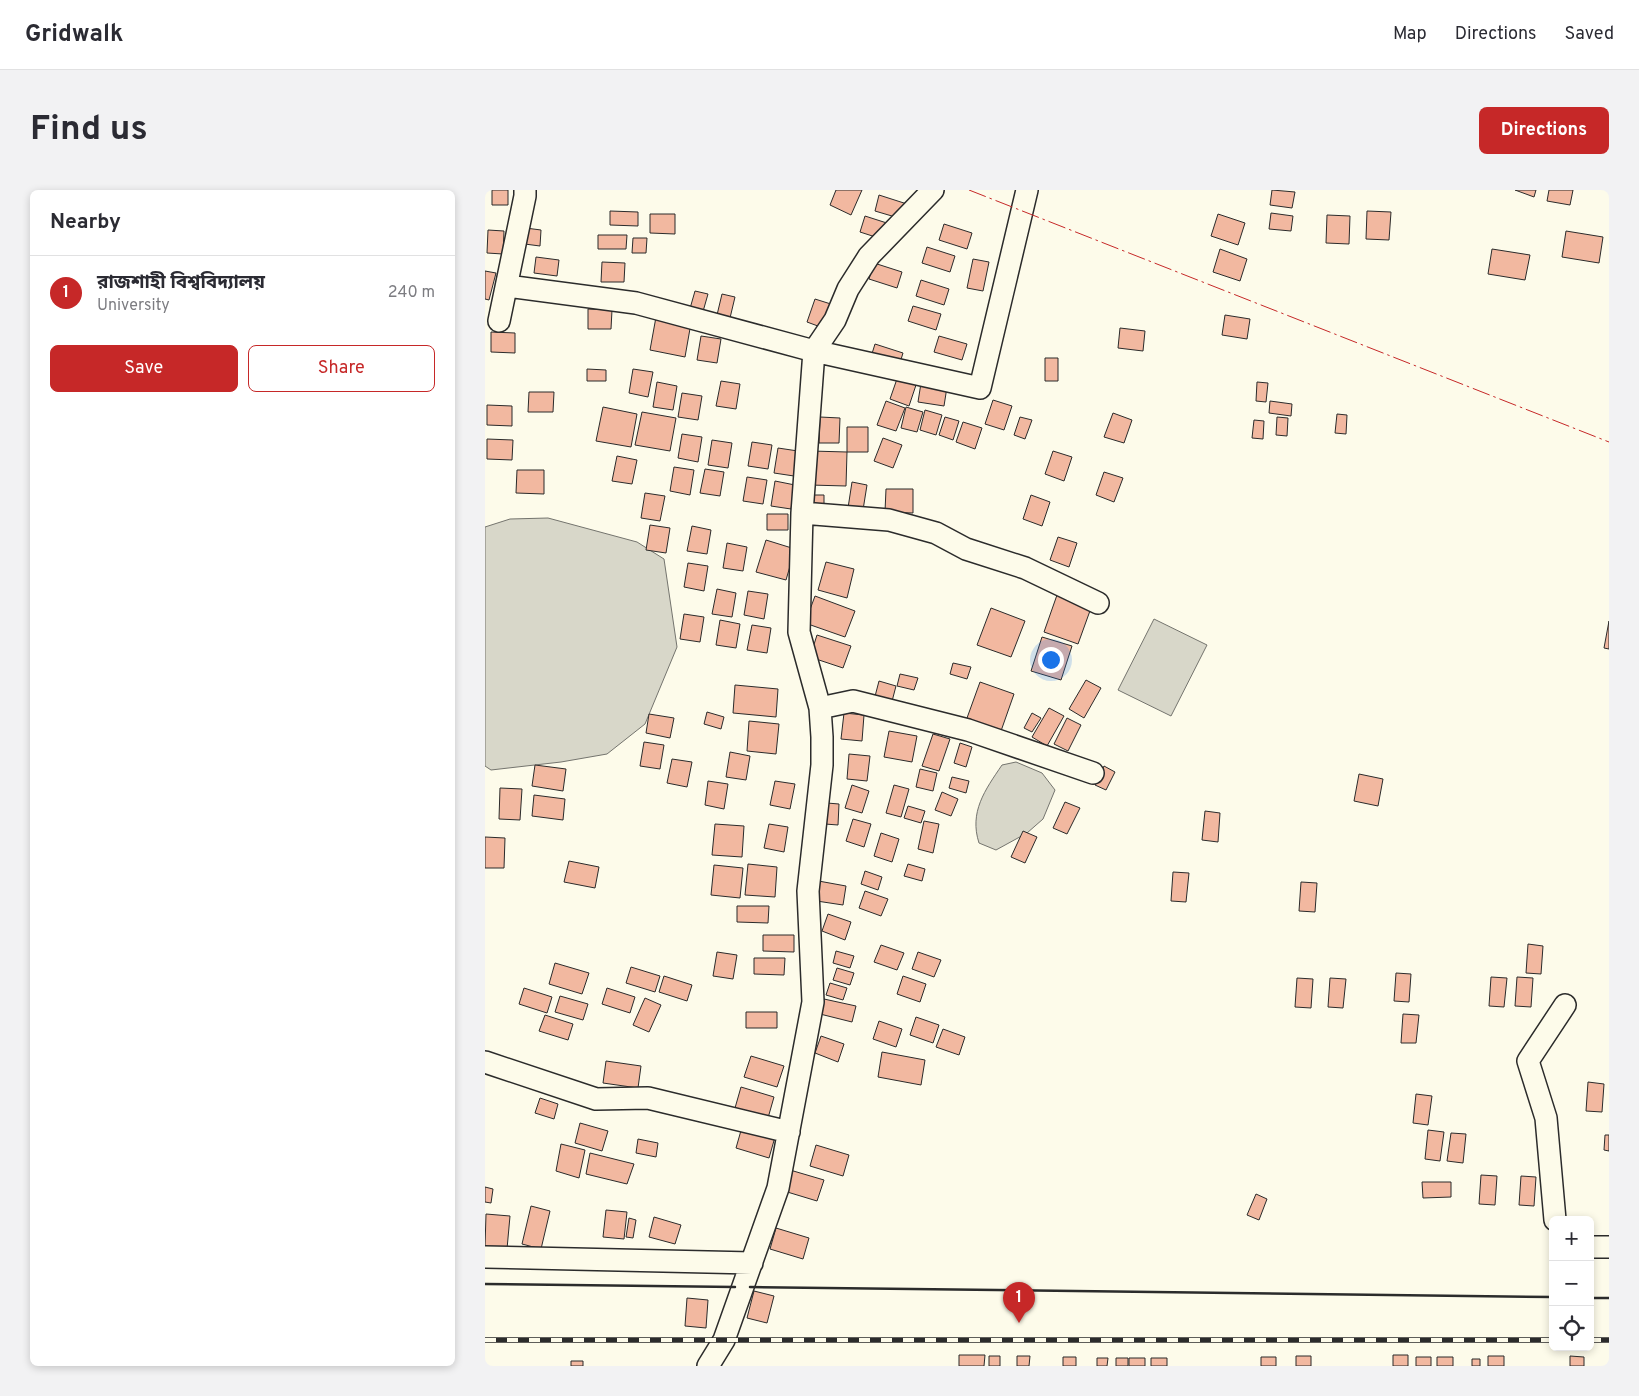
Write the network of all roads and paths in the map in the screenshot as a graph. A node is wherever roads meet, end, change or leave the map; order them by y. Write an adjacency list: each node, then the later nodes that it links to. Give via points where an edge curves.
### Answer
1 (525, 190): 4 (street)
2 (933, 190): 6 (street, via 869,256 848,289 835,320)
3 (1027, 190): 6 (street, via 981,388)
4 (507, 286): 5 (street); 6 (street, via 636,303)
5 (499, 321)
6 (814, 351): 7 (street)
7 (802, 513): 8 (street, via 889,520 936,533 965,549 1025,568); 9 (street, via 799,632)
8 (1098, 603)
9 (820, 708): 10 (street, via 853,702 967,730); 13 (street, via 822,765 808,891 813,1002)
10 (1093, 772)
11 (1565, 1004): 14 (street, via 1528,1061 1546,1118)
12 (485, 1062): 13 (street, via 597,1099 648,1098)
13 (789, 1132): 18 (street, via 778,1188)
14 (1555, 1216)
15 (1594, 1247): 16 (street)
16 (1609, 1247)
17 (485, 1257): 18 (street)
18 (752, 1263): 19 (street, via 724,1340)
19 (708, 1366)

